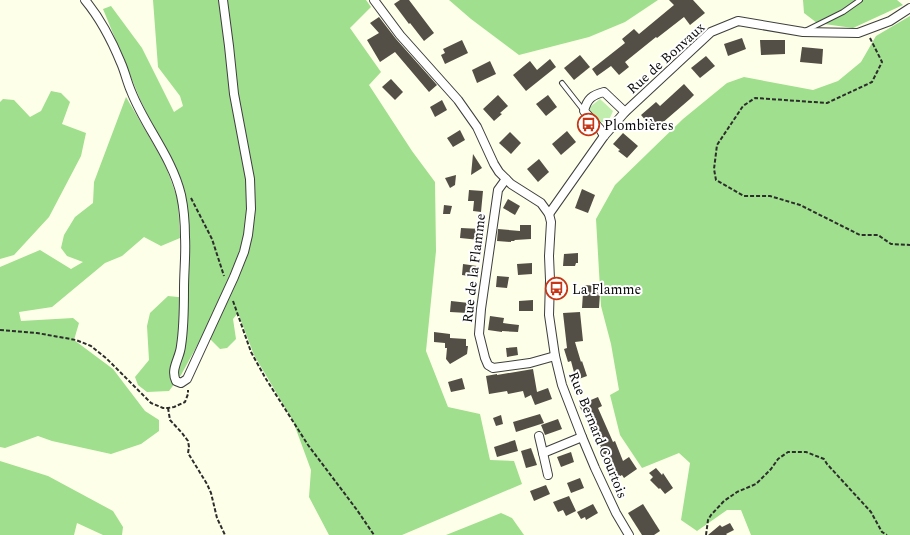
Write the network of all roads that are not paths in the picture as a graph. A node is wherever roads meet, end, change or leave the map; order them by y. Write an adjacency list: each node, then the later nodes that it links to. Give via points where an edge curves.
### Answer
1 (84, 0): 2 (street, via 110,40 131,92 177,181 181,194 185,238 183,334 173,376 181,383 187,379 244,252 251,208 250,179 234,94)
2 (223, 0)
3 (374, 0): 11 (street, via 400,35 458,100 477,127 494,164)
4 (860, 0): 6 (lane, via 843,12)
5 (910, 8): 6 (street, Rue de Bonvaux, via 890,21 858,33)
6 (803, 32): 9 (street, Rue de Bonvaux, via 738,20 711,32)
7 (562, 83): 8 (lane)
8 (584, 111): 9 (street, Rue de Bonvaux, via 586,103 596,94 604,92); 10 (street)
9 (624, 112): 10 (street, Rue de Bonvaux)
10 (604, 136): 12 (street, Rue de Bonvaux)
11 (506, 179): 12 (street, via 541,203); 13 (street, Rue de la Flamme, via 498,190 481,309 479,334 485,358 488,365 493,368)
12 (549, 214): 13 (street, Rue Bernard Courtois, via 549,315)
13 (554, 356): 15 (street, Rue Bernard Courtois)
14 (539, 436): 16 (street)
15 (582, 437): 16 (street); 18 (street, Rue Bernard Courtois, via 613,507)
16 (543, 453): 17 (street)
17 (548, 475)
18 (629, 535)

